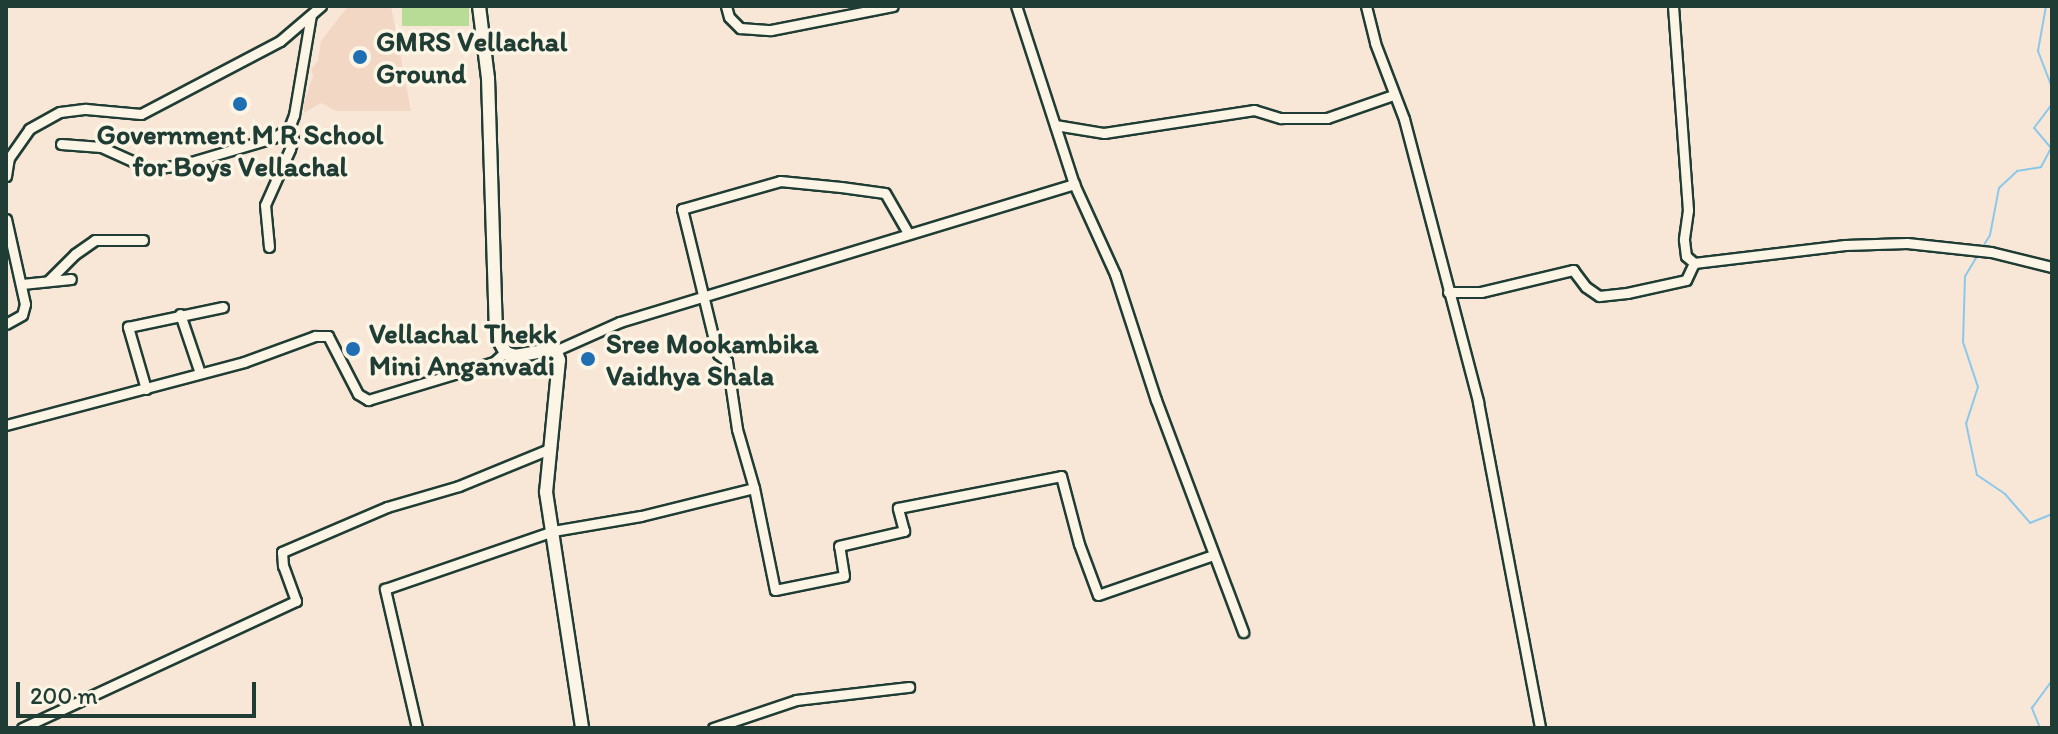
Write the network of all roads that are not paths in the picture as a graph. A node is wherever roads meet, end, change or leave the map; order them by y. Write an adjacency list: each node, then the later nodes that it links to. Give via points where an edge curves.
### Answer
1 (321, 6): 8 (street)
2 (479, 6): 30 (main road, via 488,78 496,335)
3 (726, 6): 4 (street, via 740,28 771,30)
4 (893, 6)
5 (1016, 6): 10 (street)
6 (1366, 6): 9 (street)
7 (1673, 6): 19 (street, via 1688,210 1684,240 1686,256)
8 (311, 15): 11 (street); 13 (street, via 280,41 141,114 60,112 29,129 9,158)
9 (1393, 95): 10 (street, via 1327,118 1281,118 1254,110 1104,133); 24 (street, via 1404,119)
10 (1055, 125): 14 (street)
11 (289, 128): 12 (street, via 261,144 159,168 101,147); 18 (street, via 290,149 265,205)
12 (61, 144)
13 (6, 176)
14 (1074, 184): 16 (street); 37 (street, via 1115,274)
15 (6, 219): 23 (street)
16 (908, 233): 25 (street); 25 (street, via 885,193 841,187 780,181 682,209)
17 (143, 240): 22 (street, via 95,240)
18 (269, 247)
19 (1694, 263): 20 (street, via 1875,243 1986,251); 24 (street, via 1686,280 1627,293 1599,296 1573,270 1481,292)
20 (2052, 267)
21 (71, 279): 22 (street)
22 (48, 281): 23 (street)
23 (22, 284): 28 (street, via 22,315)
24 (1448, 292): 45 (street, via 1478,402)
25 (701, 298): 29 (street, via 620,322); 35 (street, via 718,354 727,361 737,429)
26 (223, 307): 27 (street)
27 (180, 314): 31 (street); 32 (street, via 128,327)
28 (6, 324)
29 (557, 350): 30 (main road, via 515,356); 34 (main road)
30 (505, 352): 31 (street, via 494,362 368,400 358,394 328,336)
31 (200, 373): 32 (street)
32 (146, 389): 33 (street)
33 (6, 425)
34 (549, 449): 36 (main road, via 546,492); 40 (street, via 459,486 387,507 282,552 296,601)
35 (754, 488): 36 (street); 37 (street, via 775,590 844,576 839,546 904,531 898,508 1061,476 1098,595)
36 (553, 531): 42 (street, via 385,589); 43 (main road)
37 (1213, 555): 38 (street)
38 (1243, 632)
39 (909, 687): 44 (street, via 796,700)
40 (36, 725): 41 (street)
41 (22, 728)
42 (417, 728)
43 (582, 728)
44 (713, 728)
45 (1540, 728)

